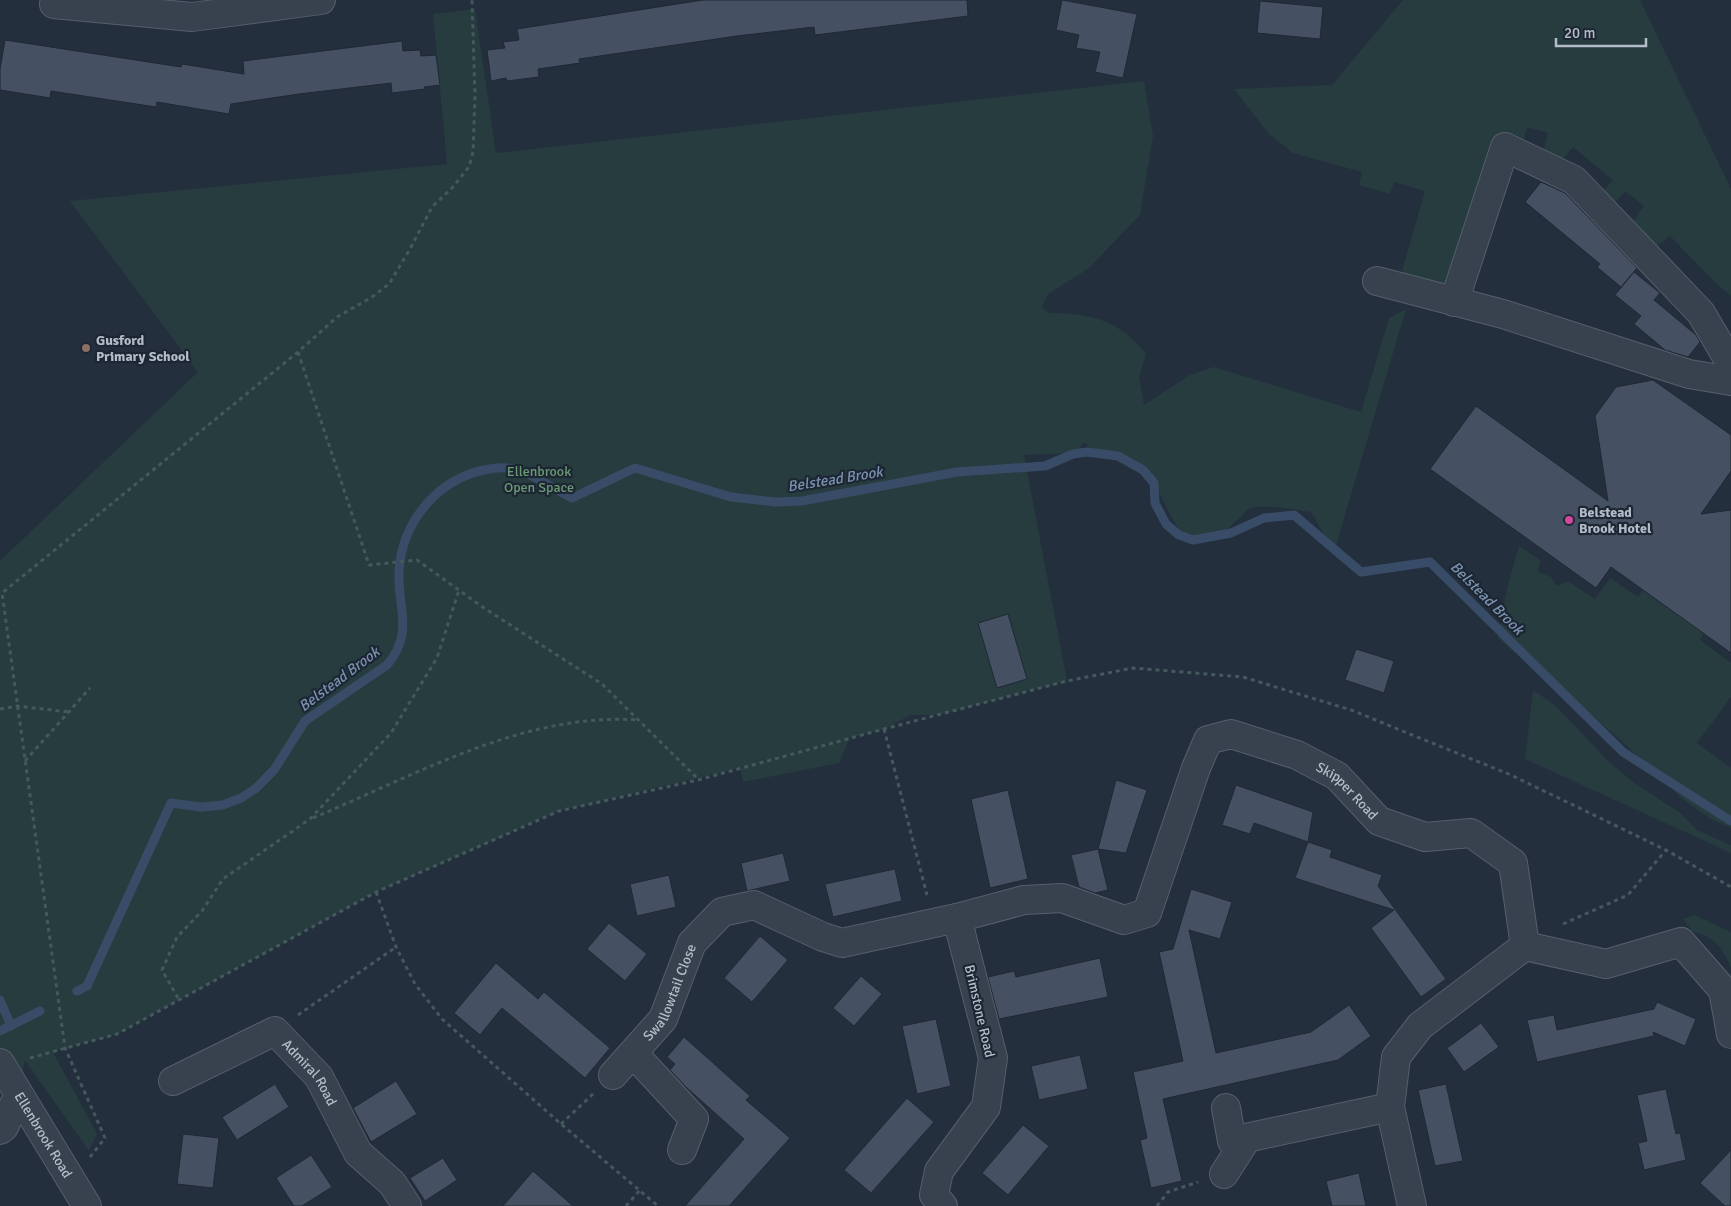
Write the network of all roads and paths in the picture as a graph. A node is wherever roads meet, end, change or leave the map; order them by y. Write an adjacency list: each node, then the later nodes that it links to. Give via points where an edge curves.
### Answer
1 (321, 0): 3 (street, via 192,17)
2 (472, 0): 6 (path, via 475,96 473,152 469,167 428,212 389,284 337,317)
3 (69, 4)
4 (1376, 281): 5 (street)
5 (1454, 302): 7 (street, via 1504,147 1574,180 1701,313); 8 (street, via 1503,314 1689,374)
6 (298, 352): 9 (path, via 369,565 417,560); 11 (path, via 2,592)
7 (1731, 364)
8 (1731, 382)
9 (460, 590): 14 (path, via 602,684); 18 (path, via 437,658 390,733)
10 (90, 688): 13 (path)
11 (17, 706): 12 (path); 13 (path); 16 (path)
12 (0, 709)
13 (69, 712): 16 (path)
14 (639, 720): 17 (path); 18 (path, via 567,724 511,736)
15 (884, 728): 17 (path); 19 (path, via 1132,668 1242,677 1351,710 1511,775); 22 (path)
16 (25, 762): 28 (path)
17 (698, 780): 21 (path, via 559,811)
18 (310, 819): 25 (path, via 224,879 202,911 177,937 162,970)
19 (1666, 850): 20 (path); 23 (path, via 1628,895 1549,930)
20 (1731, 887)
21 (376, 892): 24 (path); 25 (path)
22 (946, 920): 23 (street, Skipper Road, via 1024,900 1062,898 1124,920 1147,913 1208,740 1231,734 1297,755 1337,776 1379,821 1425,837 1471,833 1506,858 1513,864); 29 (street, Swallowtail Close, via 842,942 823,937 754,905 722,912 692,944 663,1019); 47 (street, Brimstone Road, via 993,1058 986,1108 939,1171 934,1195)
23 (1524, 946): 27 (street, via 1606,964 1682,942 1723,990); 35 (street, via 1420,1026 1396,1057)
24 (396, 947): 26 (path); 36 (path, via 415,984 442,1019)
25 (178, 998): 28 (path, via 117,1034)
26 (275, 1031): 32 (street, Admiral Road); 44 (street, Admiral Road, via 319,1076 358,1153 392,1183)
27 (1731, 1034)
28 (65, 1048): 33 (path, via 23,1060); 41 (path, via 105,1138)
29 (633, 1053): 31 (street, Swallowtail Close); 39 (street, via 694,1119)
30 (0, 1063): 33 (street, Ellenbrook Road)
31 (613, 1075): 36 (path)
32 (173, 1081)
33 (18, 1096): 37 (street); 41 (street, Ellenbrook Road)
34 (1226, 1108): 38 (street, via 1232,1141)
35 (1390, 1108): 38 (street); 49 (street)
36 (561, 1124): 42 (path)
37 (0, 1130)
38 (1247, 1138): 40 (street)
39 (682, 1150)
40 (1224, 1174): 48 (path, via 1168,1192)
41 (72, 1182): 43 (street, Ellenbrook Road)
42 (640, 1190): 45 (path); 46 (path)
43 (87, 1206)
44 (407, 1206)
45 (626, 1206)
46 (658, 1206)
47 (943, 1206)
48 (1157, 1206)
49 (1412, 1206)

